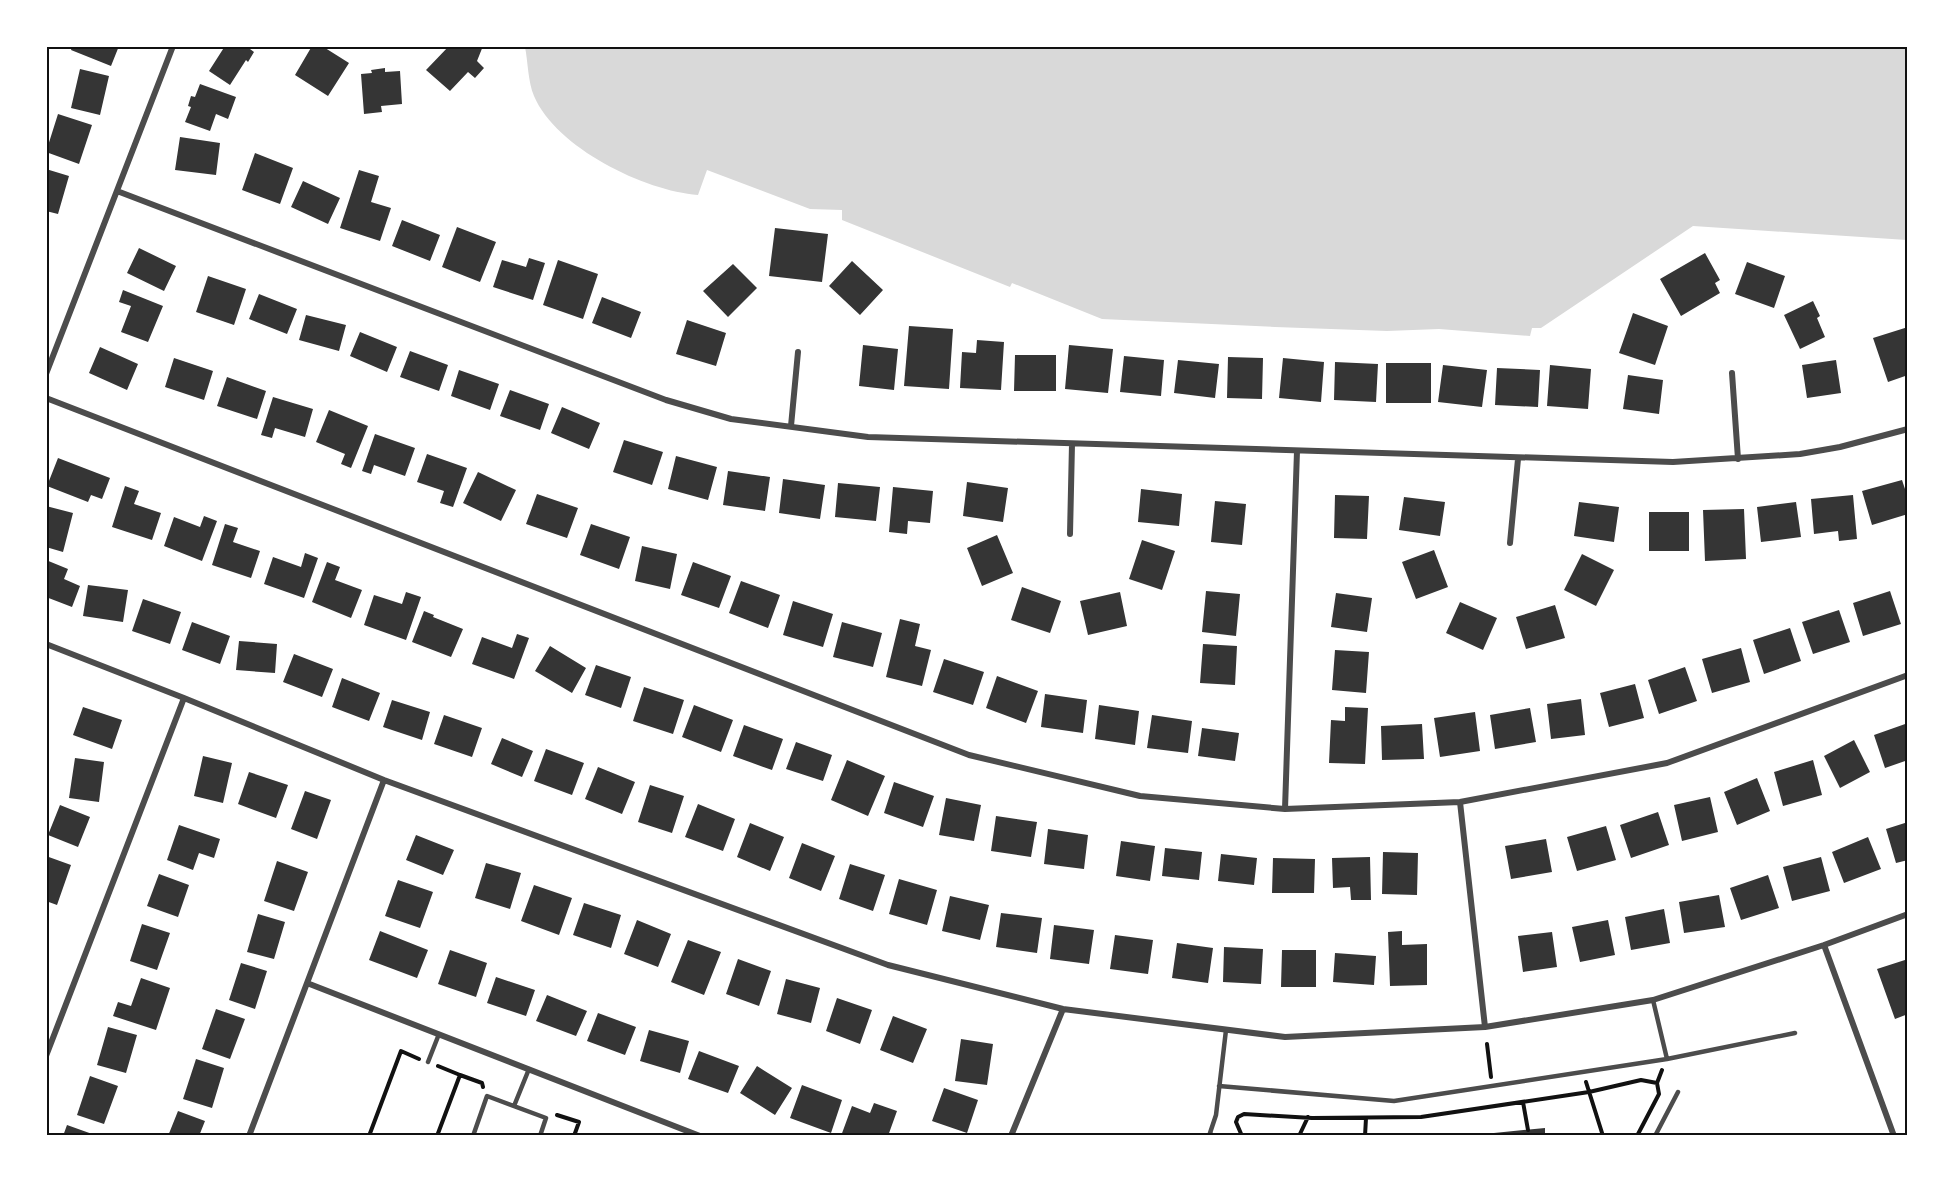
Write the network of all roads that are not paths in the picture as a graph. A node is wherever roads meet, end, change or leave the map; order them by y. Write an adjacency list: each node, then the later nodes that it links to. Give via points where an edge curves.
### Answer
1 (173, 46): 2 (street)
2 (117, 191): 5 (street); 7 (street, via 666,400 731,419)
3 (798, 352): 7 (street)
4 (1732, 373): 12 (street)
5 (46, 374)
6 (46, 398): 20 (street, via 969,755 1140,796)
7 (791, 426): 9 (street, via 868,437)
8 (1908, 429): 12 (street, via 1840,447)
9 (1072, 444): 10 (street); 13 (street)
10 (1297, 451): 11 (street); 20 (street)
11 (1518, 459): 12 (street); 14 (street)
12 (1738, 459)
13 (1070, 534)
14 (1510, 543)
15 (46, 644): 17 (street)
16 (1908, 675): 19 (street, via 1667,763)
17 (184, 698): 18 (street); 30 (street)
18 (384, 780): 23 (street); 25 (street, via 888,965)
19 (1460, 802): 20 (street); 26 (street)
20 (1285, 809)
21 (1908, 914): 22 (street)
22 (1824, 945): 24 (street); 44 (street)
23 (307, 983): 29 (street); 38 (street)
24 (1653, 1000): 26 (street); 31 (lane)
25 (1063, 1009): 27 (street); 42 (street)
26 (1485, 1027): 27 (street, via 1286,1037)
27 (1226, 1030): 34 (lane)
28 (1796, 1033): 31 (lane)
29 (439, 1034): 32 (lane); 33 (street)
30 (46, 1056)
31 (1667, 1059): 34 (lane, via 1394,1101)
32 (428, 1062)
33 (529, 1069): 36 (lane); 41 (street)
34 (1219, 1086): 37 (lane)
35 (1678, 1092): 43 (lane)
36 (514, 1106): 39 (lane, via 488,1096); 40 (lane, via 546,1118)
37 (1211, 1134)
38 (249, 1136)
39 (472, 1136)
40 (540, 1136)
41 (700, 1136)
42 (1011, 1136)
43 (1655, 1136)
44 (1894, 1136)

